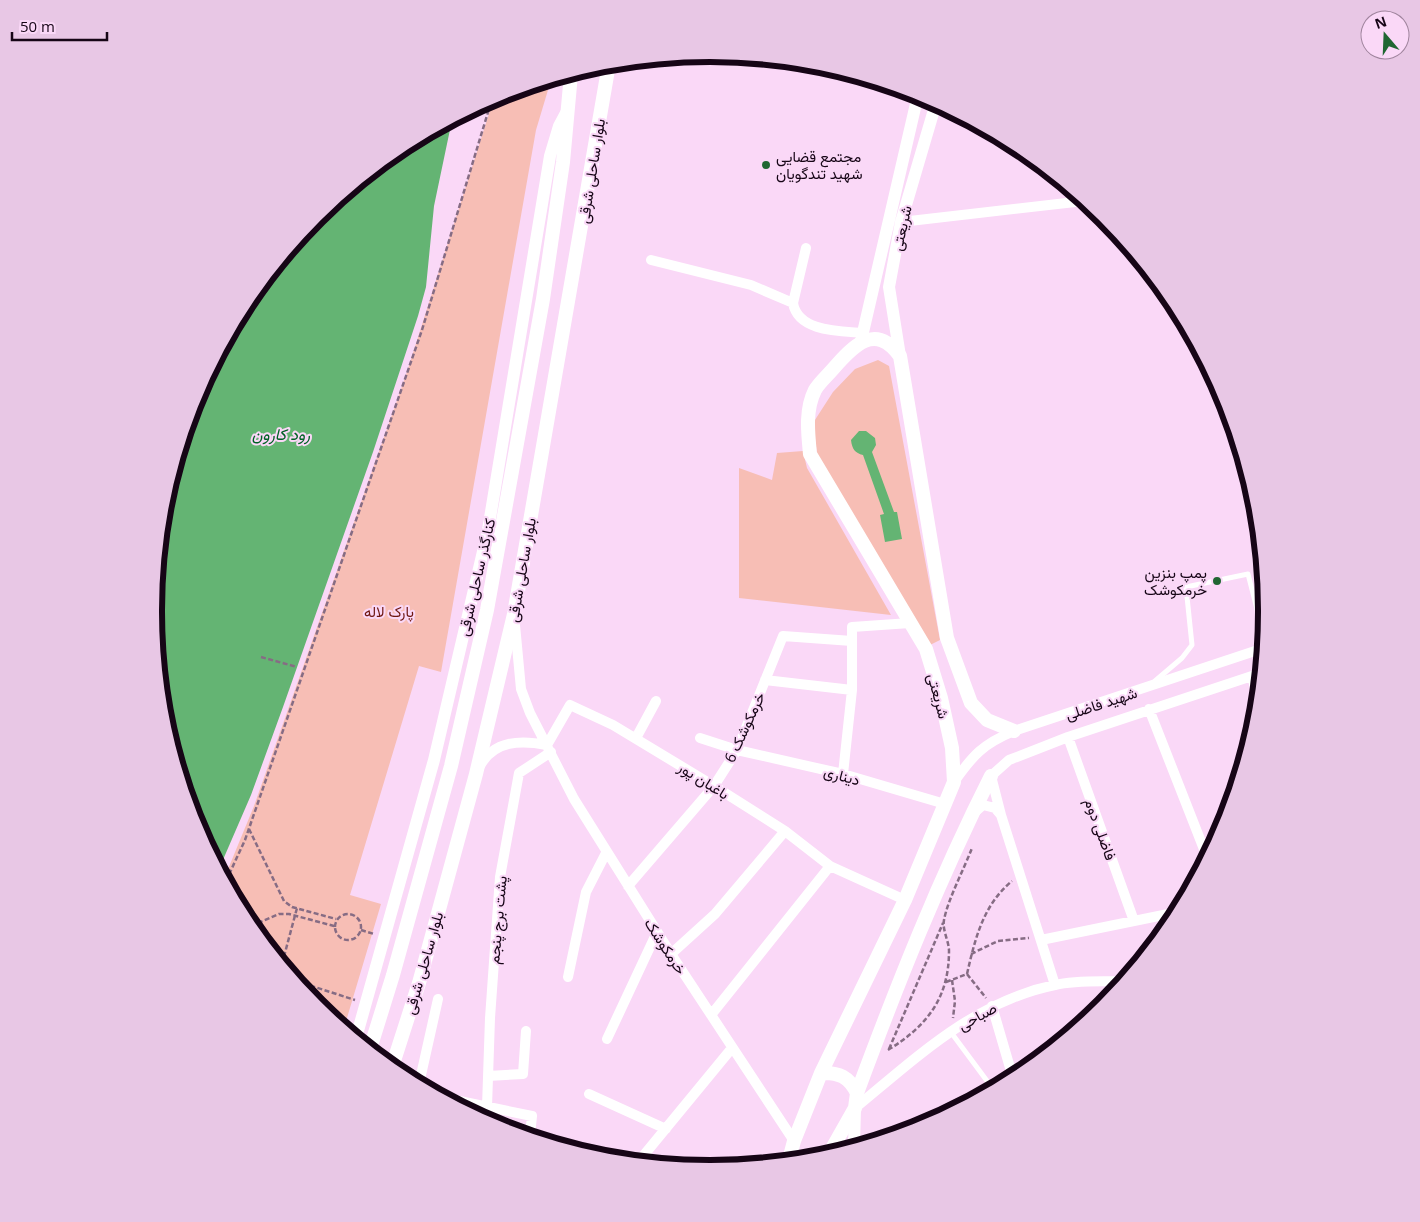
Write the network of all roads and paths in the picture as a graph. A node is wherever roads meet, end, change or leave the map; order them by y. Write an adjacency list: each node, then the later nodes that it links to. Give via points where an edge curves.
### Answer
1 (608, 72): 17 (main road, بلوار ساحلی شرقی)
2 (570, 80): 4 (main road, بلوار ساحلی شرقی)
3 (574, 80): 4 (main road)
4 (569, 92): 8 (main road, بلوار ساحلی شرقی)
5 (916, 103): 14 (street, شریعتی)
6 (489, 109): 45 (path, via 422,330)
7 (934, 110): 10 (street, شریعتی)
8 (567, 111): 24 (street, کنارگذر ساحلی شرقی, via 550,156 488,530); 26 (main road, بلوار ساحلی شرقی, via 543,299)
9 (1075, 202): 10 (street)
10 (901, 222): 15 (street, شریعتی, via 890,287)
11 (806, 248): 13 (street)
12 (651, 260): 13 (street, via 751,285)
13 (793, 303): 14 (street, via 795,311 808,323)
14 (862, 337): 15 (main road, via 883,341); 18 (main road, شریعتی, via 815,390 806,422 810,454)
15 (900, 356): 31 (main road, شریعتی, via 947,638 972,704 987,720)
16 (1258, 613): 27 (lane, via 1248,574 1186,587 1192,645)
17 (514, 614): 35 (street, خرمکوشک, via 521,689); 37 (main road, بلوار ساحلی شرقی)
18 (910, 623): 19 (street, via 852,628); 40 (main road, شریعتی, via 926,649 941,698 952,748)
19 (852, 641): 25 (street, خرمکوشک 6, via 783,636); 28 (street)
20 (1257, 651): 27 (street, شهید فاضلی)
21 (261, 657): 22 (path)
22 (297, 667)
23 (1255, 675): 30 (street, شهید فاضلی)
24 (453, 676): 26 (street); 76 (street, کنارگذر ساحلی شرقی, via 434,760)
25 (765, 680): 28 (street); 36 (street, خرمکوشک 6)
26 (471, 682): 83 (main road, بلوار ساحلی شرقی, via 451,766)
27 (1146, 689): 31 (street, شهید فاضلی)
28 (852, 690): 38 (street)
29 (656, 701): 33 (street)
30 (1149, 709): 32 (street, شهید فاضلی); 48 (street)
31 (1014, 731): 40 (street, شهید فاضلی, via 991,741 970,760)
32 (1068, 737): 39 (street, شهید فاضلی, via 1009,760); 59 (street, فاضلی دوم)
33 (636, 738): 35 (street, باغبان پور, via 570,705); 41 (street, باغبان پور)
34 (700, 738): 36 (street, دیناری)
35 (549, 749): 37 (street, via 515,741 498,747 484,758); 49 (street, خرمکوشک); 90 (street, پشت برج پنجم, via 519,773 500,877)
36 (737, 750): 38 (street, دیناری); 41 (street, خرمکوشک 6)
37 (476, 774): 86 (main road, بلوار ساحلی شرقی)
38 (843, 774): 42 (street, دیناری)
39 (991, 776): 43 (street); 44 (main road)
40 (954, 782): 42 (main road, شریعتی)
41 (714, 786): 46 (street, باغبان پور); 53 (street, خرمکوشک 6)
42 (945, 804): 54 (main road, شریعتی)
43 (1001, 815): 44 (street, via 995,808 983,805); 51 (street)
44 (971, 816): 87 (main road, via 905,965)
45 (249, 828): 52 (path); 55 (path, via 284,901)
46 (785, 831): 50 (street, باغبان پور); 65 (street, via 715,914)
47 (975, 841): 60 (path)
48 (1204, 850)
49 (606, 853): 53 (street, خرمکوشک); 69 (street, via 586,892)
50 (830, 866): 54 (street, باغبان پور); 78 (street)
51 (1021, 873): 64 (street); 66 (path, via 989,908 980,923)
52 (229, 874)
53 (628, 886): 63 (street, خرمکوشک)
54 (906, 900): 89 (main road, شریعتی)
55 (297, 908): 57 (path); 58 (path)
56 (1167, 914): 59 (street)
57 (295, 916): 61 (path, via 279,914); 62 (path); 67 (path)
58 (336, 919): 62 (path); 62 (path, via 350,913 357,916 361,930 357,937 341,939)
59 (1134, 921): 64 (street)
60 (944, 922): 71 (path, via 949,948); 85 (path)
61 (259, 923)
62 (334, 926)
63 (658, 932): 65 (street, خرمکوشک); 82 (street)
64 (1041, 940): 66 (path, via 1012,938); 74 (street)
65 (671, 954): 78 (street, خرمکوشک)
66 (971, 954): 68 (path)
67 (284, 956)
68 (967, 974): 70 (path); 77 (path)
69 (568, 977)
70 (952, 980): 71 (path); 81 (path, via 956,1001)
71 (946, 982): 85 (path, via 928,1019)
72 (1114, 982): 74 (street, صباحی)
73 (309, 985): 76 (path)
74 (1055, 985): 77 (street, صباحی)
75 (438, 999): 91 (street)
76 (366, 1003): 79 (street, کنارگذر ساحلی شرقی)
77 (992, 1006): 81 (street, صباحی); 88 (street)
78 (711, 1014): 84 (street, خرمکوشک)
79 (358, 1031)
80 (526, 1031): 90 (street, via 523,1074)
81 (950, 1031): 92 (lane); 97 (street, صباحی)
82 (607, 1039)
83 (372, 1043)
84 (732, 1048): 99 (street); 102 (street, خرمکوشک)
85 (889, 1049): 87 (path)
86 (395, 1060)
87 (869, 1061): 94 (main road)
88 (1010, 1070)
89 (821, 1073): 94 (main road, via 843,1076 852,1083); 102 (main road, شریعتی)
90 (488, 1076): 96 (street, پشت برج پنجم)
91 (421, 1077)
92 (989, 1083)
93 (589, 1094): 99 (street)
94 (857, 1094): 97 (main road)
95 (466, 1103): 96 (street)
96 (487, 1107): 98 (street, via 532,1116)
97 (855, 1108): 100 (street); 101 (main road)
98 (531, 1129)
99 (666, 1129): 103 (street)
100 (854, 1140)
101 (834, 1145)
102 (793, 1154)
103 (644, 1155)

